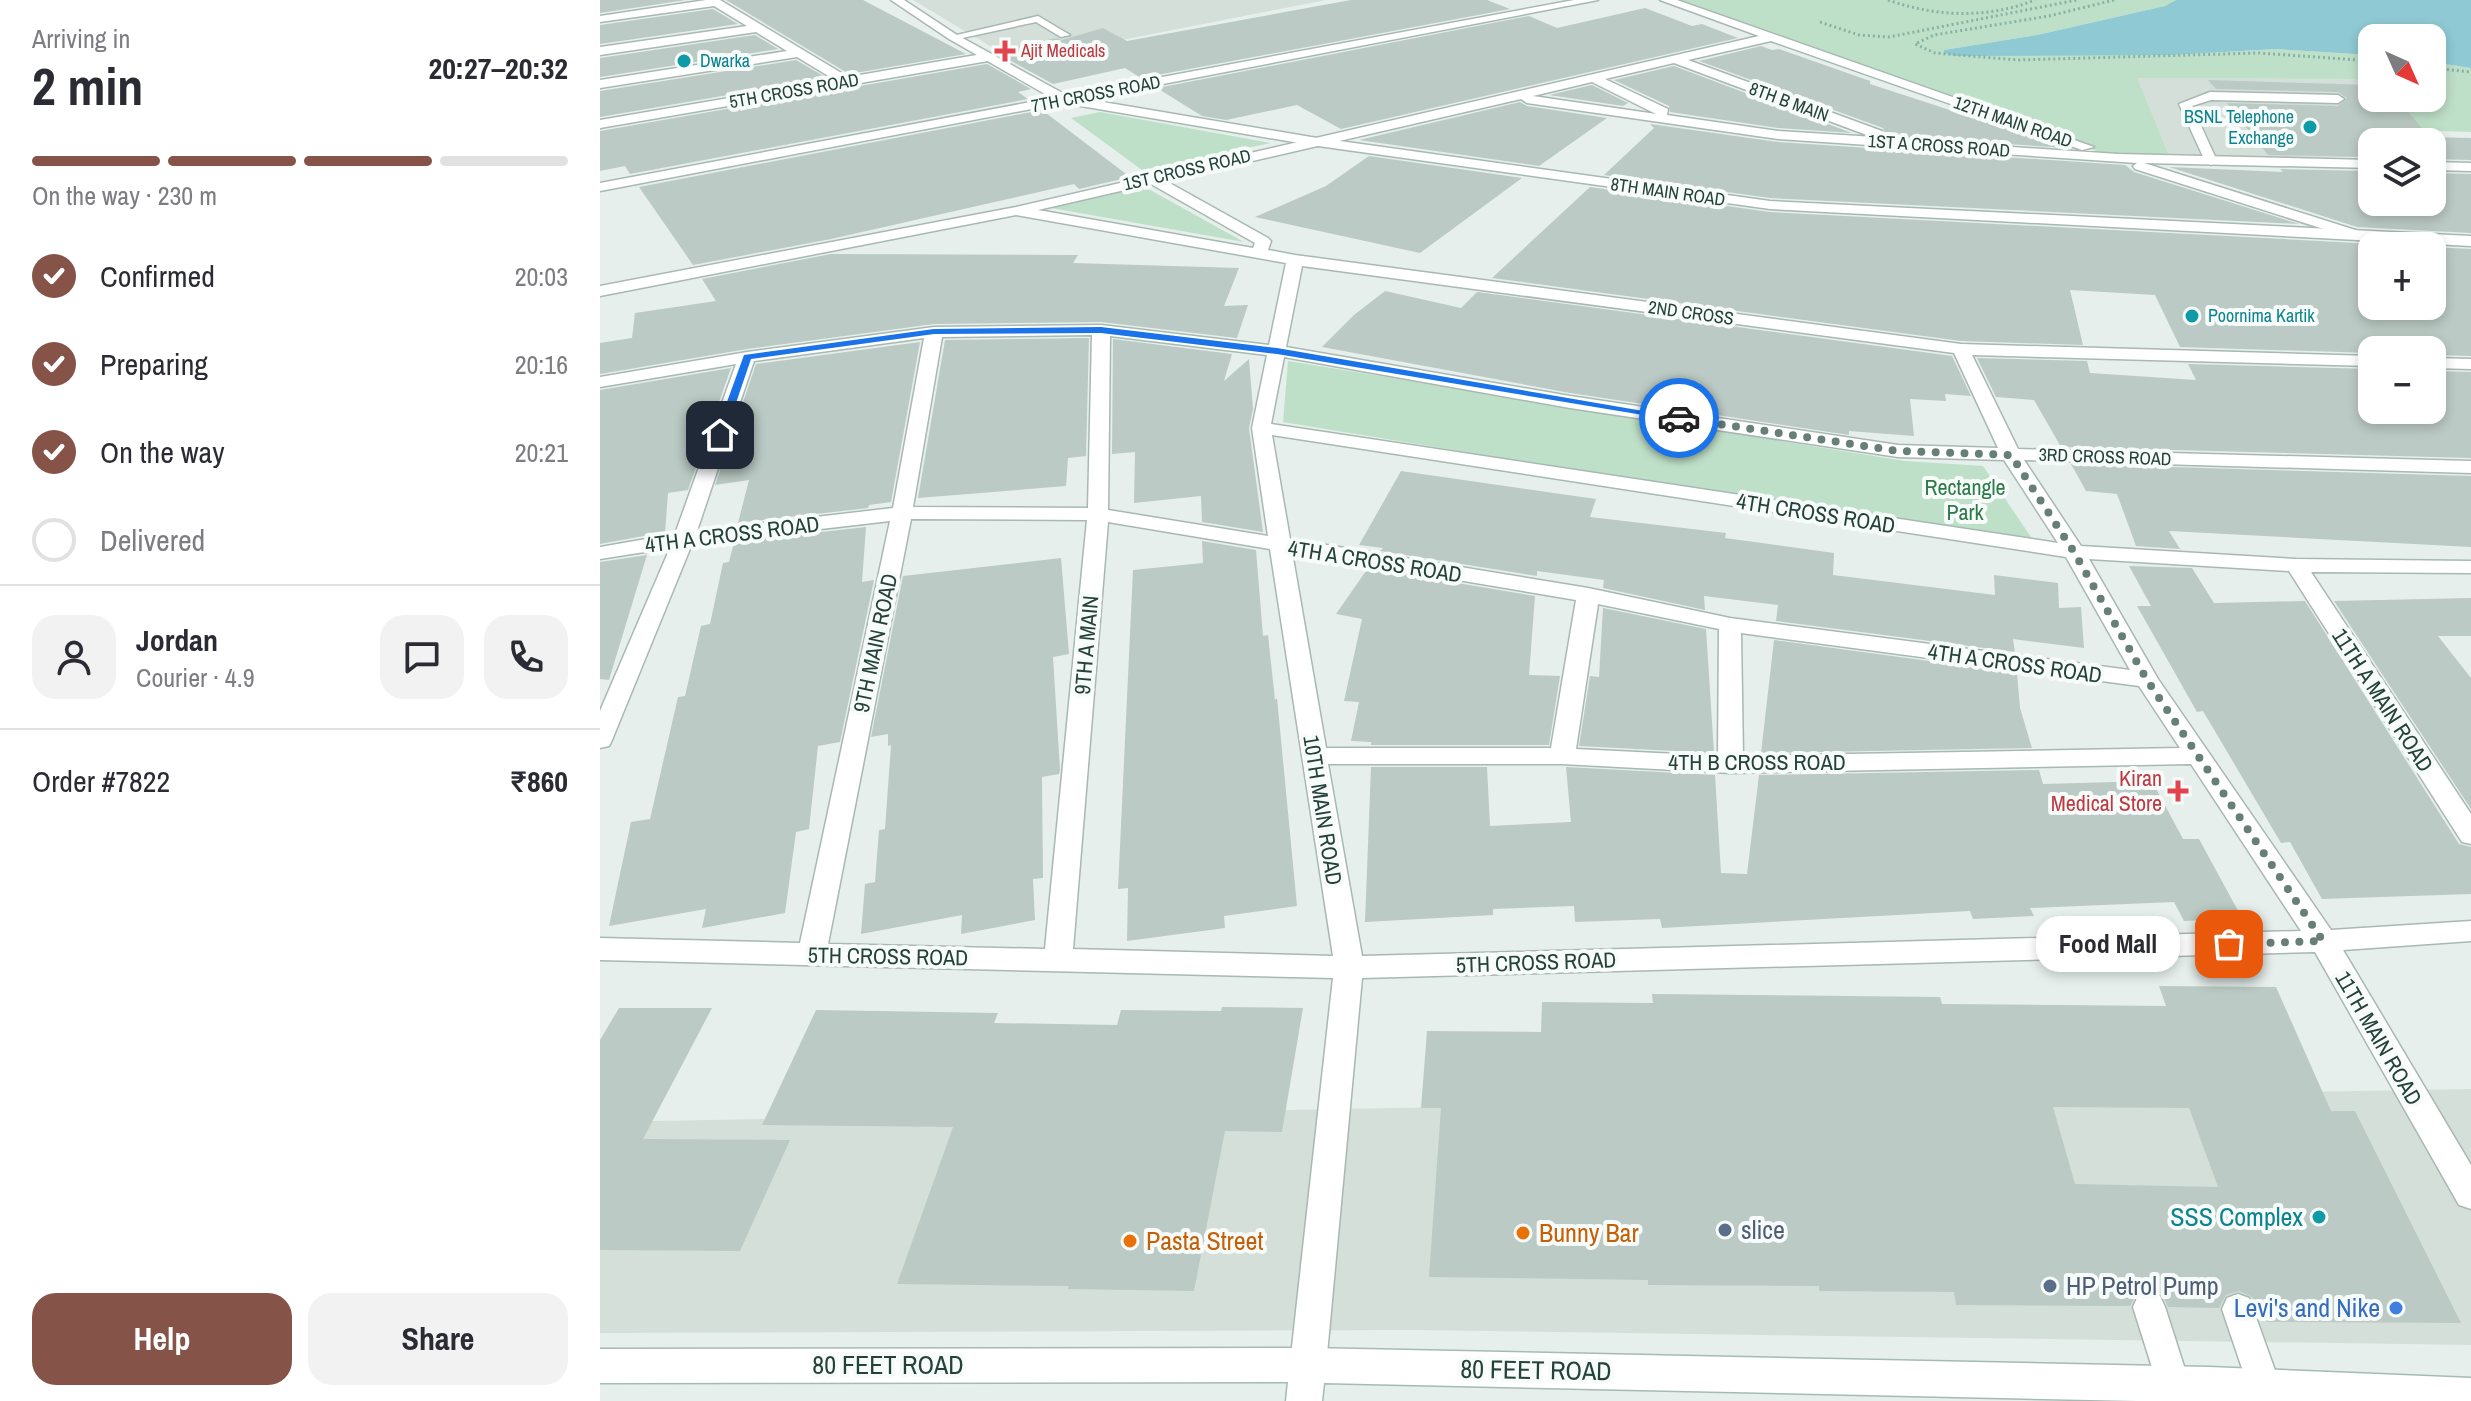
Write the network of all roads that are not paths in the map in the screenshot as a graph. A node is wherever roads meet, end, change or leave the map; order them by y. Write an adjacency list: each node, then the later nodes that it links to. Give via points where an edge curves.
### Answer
1 (897, 0): 8 (street, 8TH MAIN ROAD)
2 (1592, 0): 19 (street, 7TH CROSS ROAD)
3 (1666, 0): 9 (street, 12TH MAIN ROAD)
4 (714, 1): 5 (street); 6 (street)
5 (600, 19)
6 (757, 28): 10 (street); 11 (street)
7 (1065, 35): 8 (lane, via 1038,19)
8 (953, 37): 12 (street, 8TH MAIN ROAD)
9 (1772, 37): 13 (street, 1ST CROSS ROAD); 24 (street, 12TH MAIN ROAD)
10 (600, 51)
11 (797, 53): 15 (street); 16 (street)
12 (988, 57): 15 (street, 5TH CROSS ROAD); 19 (street, 8TH MAIN ROAD)
13 (1676, 60): 14 (street, 1ST CROSS ROAD); 23 (street, 8TH B MAIN)
14 (1593, 78): 17 (street, 1ST CROSS ROAD); 20 (street)
15 (847, 82): 21 (street, 5TH CROSS ROAD)
16 (600, 84)
17 (1509, 96): 20 (street, 1ST A CROSS ROAD); 22 (street, 1ST CROSS ROAD)
18 (2338, 99): 25 (lane, via 2210,96 2185,104)
19 (1065, 100): 22 (street, 8TH MAIN ROAD); 30 (street, 7TH CROSS ROAD)
20 (1683, 121): 23 (street, 1ST A CROSS ROAD)
21 (600, 124)
22 (1311, 141): 29 (street, 1ST CROSS ROAD); 33 (street, 8TH MAIN ROAD, via 1733,201)
23 (1901, 144): 24 (street, 1ST A CROSS ROAD)
24 (2118, 158): 25 (street, 1ST A CROSS ROAD); 32 (street, 12TH MAIN ROAD)
25 (2211, 161): 26 (street, 1ST A CROSS ROAD)
26 (2358, 164)
27 (2446, 166): 28 (street)
28 (2471, 167)
29 (1152, 179): 31 (street, 1ST CROSS ROAD); 36 (street, via 1263,241)
30 (600, 187)
31 (1016, 211): 36 (street, 2ND CROSS); 38 (street, 1ST CROSS ROAD)
32 (2358, 235)
33 (2358, 237)
34 (2446, 240): 35 (street, 8TH MAIN ROAD)
35 (2471, 241)
36 (1259, 253): 37 (street, 2ND CROSS)
37 (1295, 260): 41 (street, 2ND CROSS); 42 (street, 10TH MAIN ROAD)
38 (600, 291)
39 (1101, 330): 40 (street, 3RD CROSS ROAD); 42 (street, 3RD CROSS ROAD); 52 (street, 9TH A MAIN)
40 (934, 332): 43 (street, 3RD CROSS ROAD); 51 (street, 9TH MAIN ROAD)
41 (1961, 349): 44 (street, 2ND CROSS); 49 (street, 11TH MAIN ROAD)
42 (1277, 351): 48 (street, 10TH MAIN ROAD); 49 (street, 3RD CROSS ROAD, via 1898,451)
43 (747, 357): 47 (street, 3RD CROSS ROAD); 53 (street)
44 (2358, 361)
45 (2446, 363): 46 (street)
46 (2471, 364)
47 (600, 382)
48 (1261, 428): 54 (street, 10TH MAIN ROAD); 55 (street, 4TH CROSS ROAD)
49 (2011, 455): 50 (street, 3RD CROSS ROAD); 55 (street, 11TH MAIN ROAD)
50 (2471, 467)
51 (902, 513): 52 (street, 4TH A CROSS ROAD); 53 (street, 4TH A CROSS ROAD); 71 (street, 9TH MAIN ROAD)
52 (1098, 514): 54 (street, 4TH A CROSS ROAD); 72 (street, 9TH A MAIN)
53 (684, 539): 56 (street, 4TH A CROSS ROAD); 62 (street)
54 (1280, 545): 59 (street, 4TH A CROSS ROAD); 63 (street, 10TH MAIN ROAD)
55 (2074, 552): 57 (street, 4TH CROSS ROAD); 61 (street, 11TH MAIN ROAD)
56 (600, 553)
57 (2296, 565): 58 (street, 4TH CROSS ROAD); 67 (street, 11TH A MAIN ROAD)
58 (2471, 567)
59 (1588, 595): 60 (street, 4TH A CROSS ROAD); 64 (street)
60 (1730, 625): 61 (street, 4TH A CROSS ROAD); 66 (street)
61 (2147, 680): 65 (street, 11TH MAIN ROAD)
62 (600, 740)
63 (1315, 756): 64 (street, 4TH B CROSS ROAD); 73 (street, 10TH MAIN ROAD)
64 (1562, 756): 66 (street, 4TH B CROSS ROAD)
65 (2200, 756): 66 (street, 4TH B CROSS ROAD); 69 (street, 11TH MAIN ROAD)
66 (1731, 765)
67 (2471, 835)
68 (2471, 931): 69 (street, 5TH CROSS ROAD)
69 (2323, 941): 73 (street, 5TH CROSS ROAD); 74 (street, 11TH MAIN ROAD)
70 (600, 949): 71 (street, 5TH CROSS ROAD)
71 (812, 954): 72 (street, 5TH CROSS ROAD)
72 (1058, 960): 73 (street, 5TH CROSS ROAD)
73 (1349, 967): 78 (street, 10TH MAIN ROAD)
74 (2471, 1195)
75 (2149, 1307): 79 (lane)
76 (2238, 1309): 80 (lane)
77 (600, 1366): 78 (street, 80 FEET ROAD)
78 (1306, 1383): 79 (street, 80 FEET ROAD)
79 (2173, 1385): 81 (street, 80 FEET ROAD)
80 (2264, 1387): 81 (street, 80 FEET ROAD); 82 (street, 80 FEET ROAD)
81 (2212, 1393)
82 (2471, 1396)

